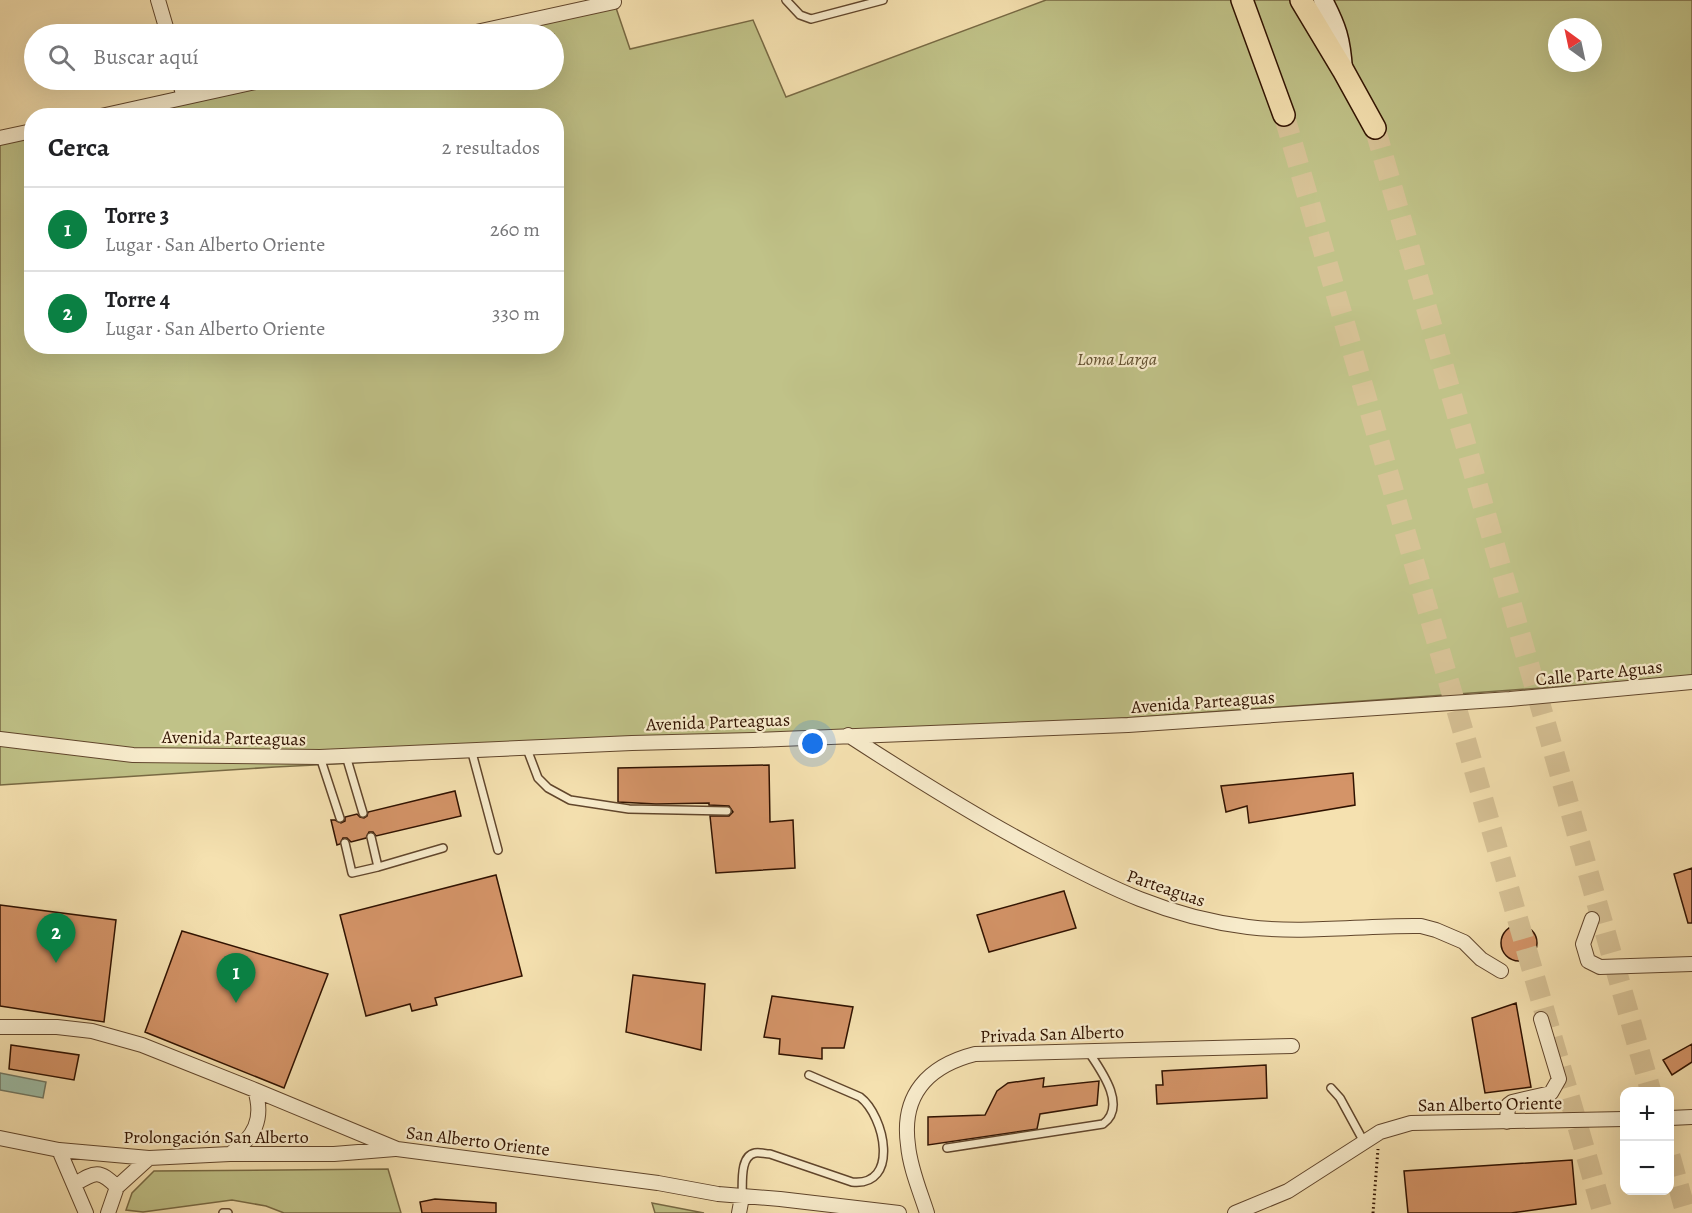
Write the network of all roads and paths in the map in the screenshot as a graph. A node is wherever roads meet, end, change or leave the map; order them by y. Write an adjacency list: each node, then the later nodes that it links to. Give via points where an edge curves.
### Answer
1 (159, 0): 9 (street)
2 (786, 0): 3 (lane, via 800,15 811,19)
3 (883, 0)
4 (1242, 0): 16 (main road)
5 (1302, 0): 11 (main road)
6 (1323, 0): 11 (street, via 1337,26)
7 (614, 2): 8 (street)
8 (564, 6): 10 (street)
9 (165, 24)
10 (501, 24)
11 (1343, 70): 17 (main road)
12 (182, 90): 14 (street)
13 (217, 90): 14 (street)
14 (184, 97): 15 (street)
15 (135, 108)
16 (1284, 115)
17 (1375, 128)
18 (24, 133): 19 (street)
19 (0, 138)
20 (1692, 682): 21 (street, Calle Parte Aguas)
21 (1510, 699): 22 (street, Avenida Parteaguas, via 1128,725)
22 (848, 735): 24 (street, Avenida Parteaguas); 38 (street, Parteaguas, via 1014,837 1105,885 1153,905 1198,919 1250,927 1421,926 1464,942)
23 (0, 740): 27 (street, Avenida Parteaguas, via 133,755)
24 (527, 748): 25 (street, Avenida Parteaguas); 28 (lane, via 538,778 570,800 629,809)
25 (471, 749): 26 (street, Avenida Parteaguas); 34 (lane)
26 (346, 756): 27 (street, Avenida Parteaguas); 29 (lane)
27 (320, 757): 30 (lane)
28 (727, 812)
29 (363, 813)
30 (340, 819)
31 (371, 837): 35 (lane)
32 (345, 843): 35 (lane, via 352,873)
33 (443, 848): 35 (lane)
34 (498, 850)
35 (378, 867)
36 (1592, 919): 37 (street, via 1583,944 1588,961 1600,967)
37 (1692, 964)
38 (1501, 971)
39 (1541, 1019): 49 (street, via 1559,1079 1551,1093 1512,1102)
40 (0, 1027): 45 (street, San Alberto Oriente, via 92,1031 142,1045)
41 (1292, 1046): 42 (street, Privada San Alberto)
42 (1088, 1051): 53 (lane, via 1110,1089 1113,1108 1110,1119 1103,1124); 67 (street, Privada San Alberto, via 975,1054 943,1065 928,1076 914,1097 906,1130)
43 (809, 1075): 60 (lane, via 867,1102 879,1124 884,1156 881,1169 868,1180 852,1182 756,1153 748,1157 744,1166)
44 (1331, 1088): 52 (lane)
45 (255, 1089): 54 (street, San Alberto Oriente); 56 (street, via 260,1104 254,1131)
46 (1692, 1117): 47 (street)
47 (1674, 1118)
48 (1620, 1119): 49 (street, San Alberto Oriente)
49 (1507, 1122): 50 (street, San Alberto Oriente, via 1411,1123)
50 (1380, 1132): 52 (street, San Alberto Oriente); 69 (path)
51 (0, 1138): 55 (street, Prolongación San Alberto)
52 (1364, 1142): 68 (street, San Alberto Oriente, via 1288,1191)
53 (947, 1148)
54 (397, 1149): 56 (street, Prolongación San Alberto, via 334,1154); 60 (street, San Alberto Oriente)
55 (59, 1150): 57 (street, Prolongación San Alberto); 58 (street)
56 (230, 1154): 57 (street, Prolongación San Alberto)
57 (149, 1158): 59 (street)
58 (75, 1184): 59 (street, via 98,1173); 61 (street)
59 (117, 1187): 62 (street)
60 (742, 1197): 65 (street); 66 (street, San Alberto Oriente)
61 (86, 1213)
62 (108, 1213)
63 (223, 1213): 64 (lane)
64 (228, 1213)
65 (739, 1213)
66 (900, 1213)
67 (927, 1213)
68 (1235, 1213)
69 (1372, 1213)

